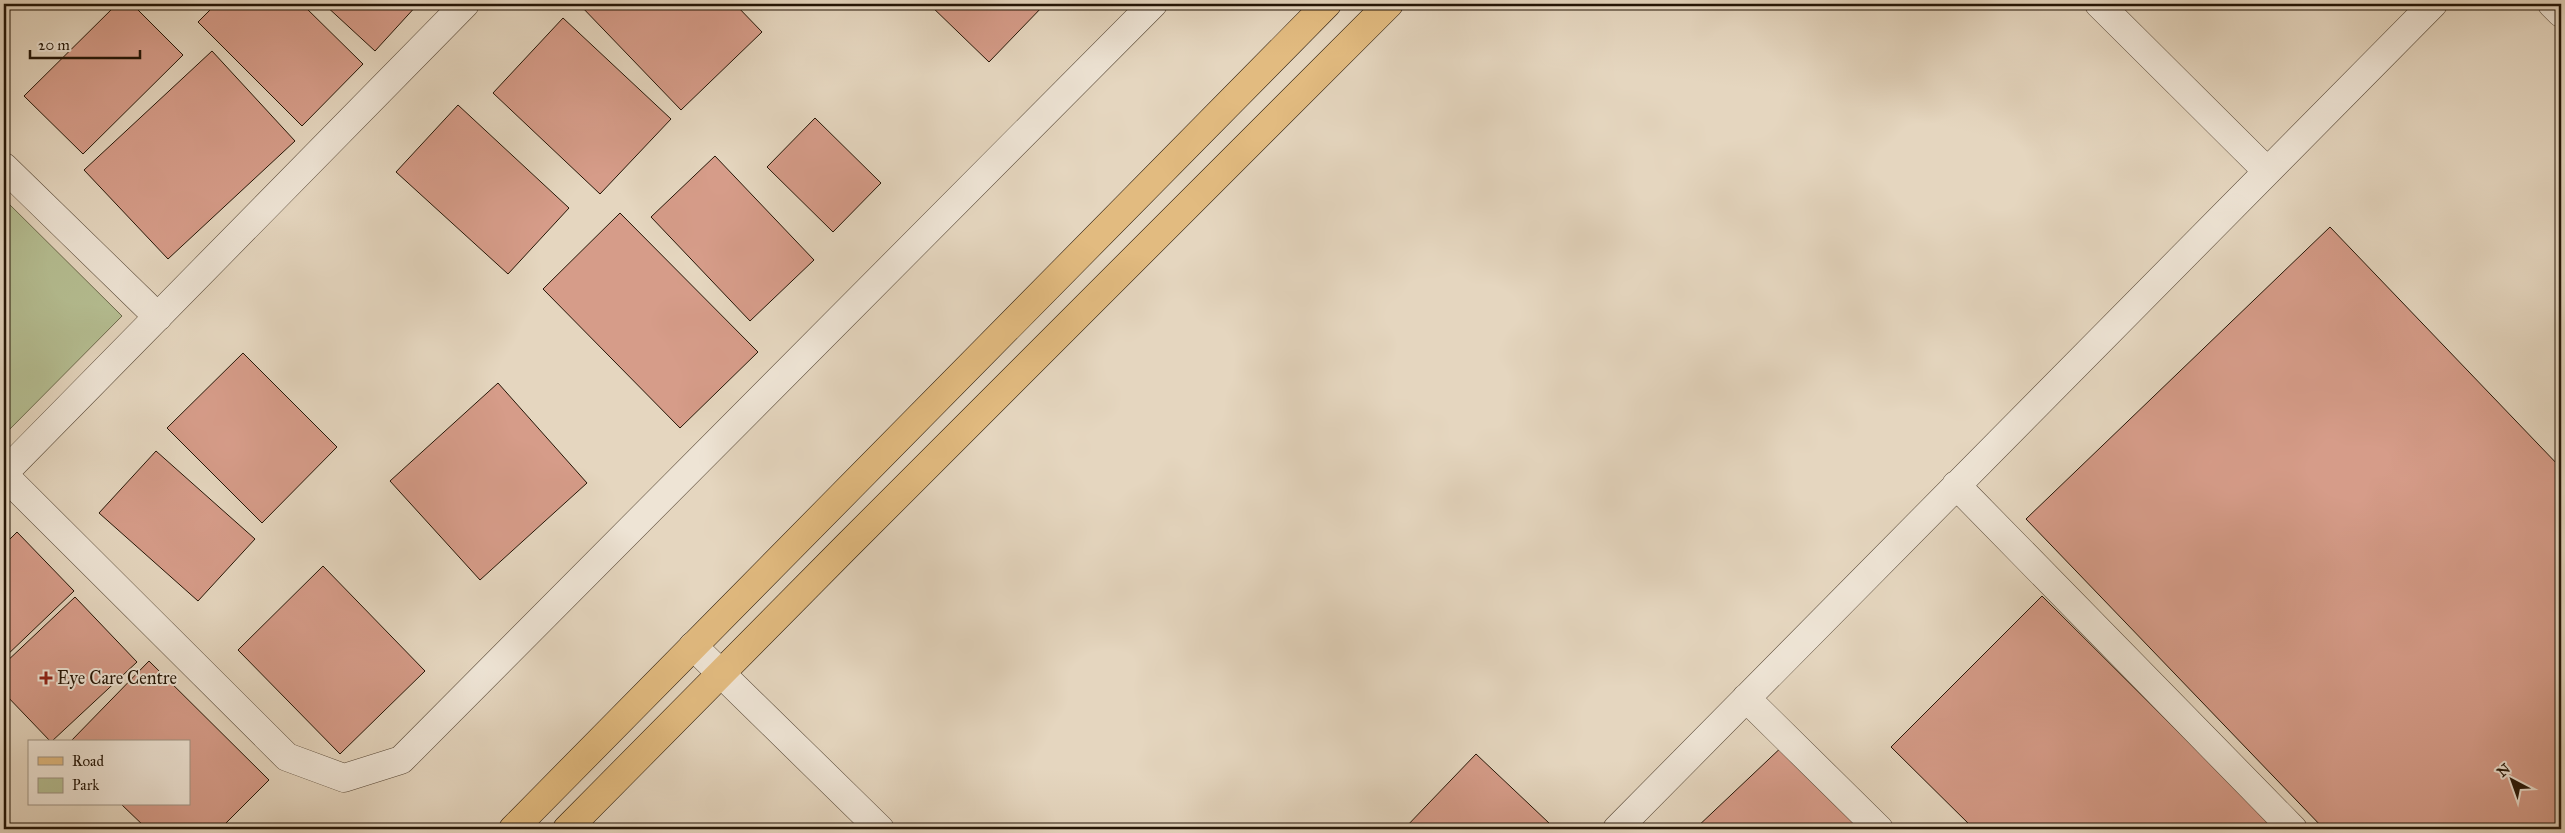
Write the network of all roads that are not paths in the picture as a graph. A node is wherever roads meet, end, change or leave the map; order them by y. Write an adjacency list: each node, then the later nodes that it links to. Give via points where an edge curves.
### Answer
1 (465, 4): 11 (street)
2 (1153, 4): 12 (street, via 401,760 344,778 287,758)
3 (1327, 4): 14 (main road)
4 (1389, 4): 15 (main road)
5 (2099, 4): 10 (street)
6 (2433, 4): 10 (street)
7 (2552, 4): 8 (street)
8 (2561, 13)
9 (4, 167): 11 (street)
10 (2266, 171): 13 (street)
11 (158, 317): 12 (street)
12 (4, 474)
13 (1956, 484): 16 (street); 22 (street)
14 (693, 646): 15 (street); 17 (main road)
15 (721, 673): 18 (main road); 19 (street)
16 (1746, 698): 20 (street); 21 (street)
17 (512, 829)
18 (567, 829)
19 (880, 829)
20 (1617, 829)
21 (1879, 829)
22 (2293, 829)

